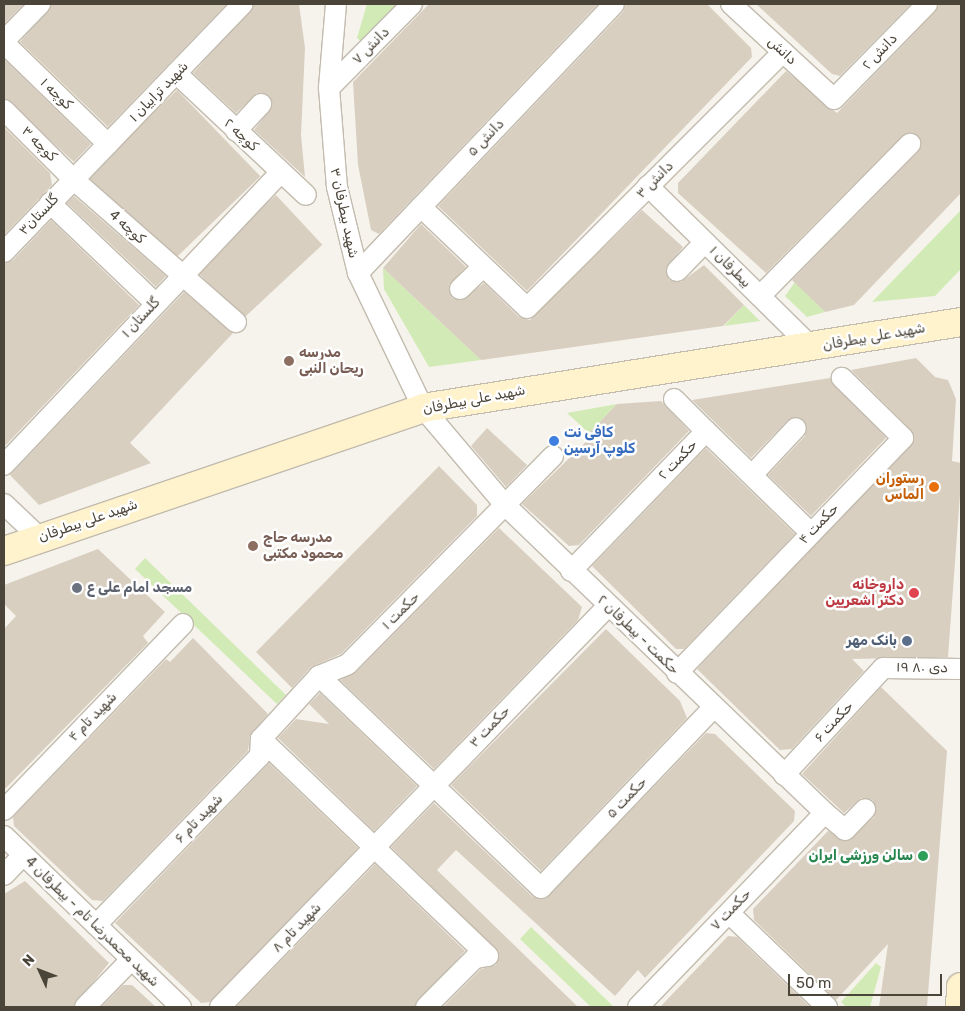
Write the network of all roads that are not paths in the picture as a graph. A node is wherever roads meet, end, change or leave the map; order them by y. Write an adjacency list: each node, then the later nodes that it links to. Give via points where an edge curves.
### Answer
1 (40, 4): 8 (street)
2 (244, 4): 10 (street, شهید ترابیان ۱)
3 (412, 4): 11 (street, دانش ۷)
4 (614, 4): 23 (street, دانش ۵)
5 (731, 4): 9 (street, دانش)
6 (927, 4): 12 (street, ۲ دانش)
7 (329, 8): 11 (street, شهید بیطرفان ۳)
8 (4, 42): 16 (street, کوچه ۱)
9 (782, 52): 12 (street, دانش); 20 (street, دانش ۳)
10 (176, 74): 15 (street, کوچه ۲); 16 (street, شهید ترابیان ۱)
11 (329, 88): 28 (street, شهید بیطرفان ۳, via 333,169)
12 (834, 100)
13 (261, 104): 15 (street)
14 (4, 110): 19 (street, کوچه ۳)
15 (236, 131): 18 (street, کوچه ۲)
16 (108, 144): 19 (street, شهید ترابیان ۱)
17 (910, 144): 31 (street)
18 (281, 172): 21 (street, کوچه ۲); 29 (street, گلستان ۱)
19 (74, 179): 22 (street, گلستان۳); 29 (street, کوچه 4)
20 (648, 186): 24 (street, بیطرفان ۱); 26 (street, دانش ۳, via 527,308)
21 (306, 195)
22 (50, 203): 25 (street, گلستان۳); 32 (street)
23 (421, 207): 26 (street); 28 (street, دانش ۵)
24 (705, 242): 27 (street); 31 (street, بیطرفان ۱)
25 (4, 252)
26 (483, 266): 30 (street)
27 (677, 271)
28 (358, 273): 38 (street, شهید بیطرفان ۳)
29 (180, 276): 32 (street, گلستان ۱); 33 (street, کوچه 4)
30 (460, 289)
31 (760, 296): 35 (street, بیطرفان ۱)
32 (155, 303): 42 (street, گلستان ۱)
33 (236, 322)
34 (961, 322): 35 (street, شهید علی بیطرفان)
35 (812, 348): 38 (street, شهید علی بیطرفان)
36 (842, 378): 46 (street, حکمت ۴, via 903,438)
37 (674, 399): 40 (street)
38 (423, 408): 45 (street, حکمت - بیطرفان ۲); 47 (street, شهید علی بیطرفان)
39 (796, 428): 43 (street)
40 (706, 431): 43 (street, حکمت ۲); 49 (street, حکمت ۲)
41 (553, 456): 45 (street, حکمت ۱)
42 (4, 465)
43 (752, 475): 46 (street, حکمت ۲)
44 (4, 504): 47 (street)
45 (505, 505): 49 (street, حکمت - بیطرفان ۲); 55 (street, حکمت ۱, via 348,664)
46 (810, 532): 54 (street, حکمت ۴)
47 (40, 538): 48 (street, شهید علی بیطرفان)
48 (4, 550)
49 (571, 570): 50 (street, حکمت - بیطرفان ۲)
50 (608, 606): 54 (street, حکمت - بیطرفان ۲); 60 (street, حکمت ۳)
51 (183, 624): 62 (street, شهید تام ۴)
52 (883, 668): 53 (street, ۱۹ دی ۸۰); 59 (street, حکمت ۶)
53 (961, 669)
54 (677, 673): 57 (street, حکمت - بیطرفان ۲)
55 (319, 676): 56 (street, حکمت ۱); 60 (street)
56 (290, 707): 58 (street, شهید تام ۶)
57 (713, 708): 59 (street, حکمت - بیطرفان ۲); 60 (street, حکمت ۵, via 541,888)
58 (261, 739): 65 (street); 69 (street, شهید تام ۶, via 260,756)
59 (784, 776): 63 (street, حکمت - بیطرفان ۲)
60 (433, 785): 65 (street, حکمت ۳)
61 (865, 809): 63 (street, حکمت - بیطرفان ۲, via 846,830)
62 (4, 810)
63 (825, 813): 68 (street, حکمت ۷)
64 (4, 836): 66 (street, شهید محمدرضا تام - بیطرفان 4)
65 (375, 849): 74 (street, شهید تام ۸); 75 (street, via 488,956 475,958)
66 (23, 855): 67 (street); 69 (street, شهید محمدرضا تام - بیطرفان 4)
67 (4, 875)
68 (729, 912): 76 (street, حکمت ۷); 77 (street)
69 (96, 925): 70 (street, شهید محمدرضا تام - بیطرفان 4)
70 (131, 960): 72 (street); 73 (street, شهید محمدرضا تام - بیطرفان 4)
71 (961, 987): 78 (street)
72 (85, 1007)
73 (181, 1007)
74 (220, 1007)
75 (426, 1007)
76 (638, 1007)
77 (827, 1007)
78 (960, 1007)

